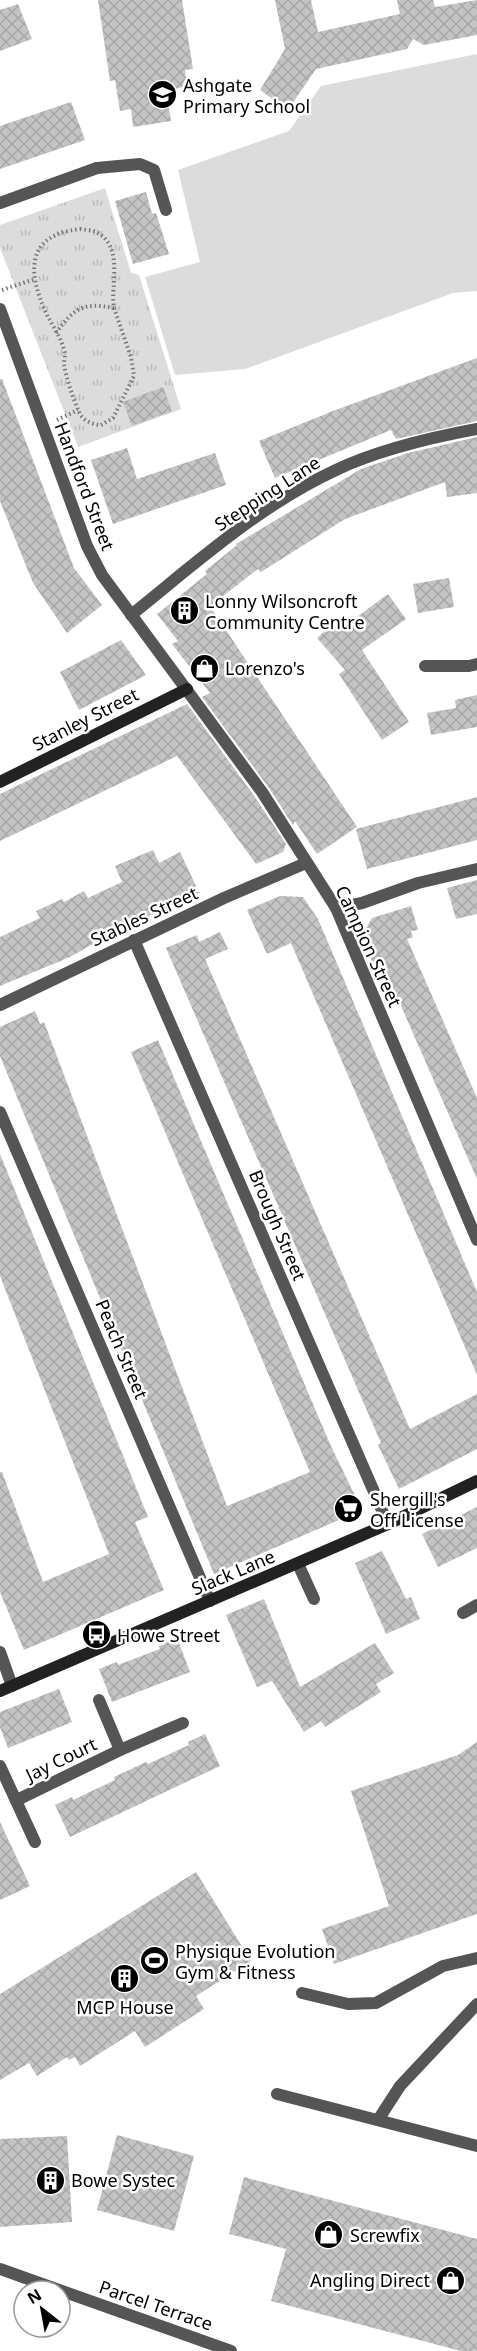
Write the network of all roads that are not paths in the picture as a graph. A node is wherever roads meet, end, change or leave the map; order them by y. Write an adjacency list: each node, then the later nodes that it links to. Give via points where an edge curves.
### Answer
1 (0, 203): 2 (street, via 98,168 140,165 154,170)
2 (166, 210)
3 (0, 309): 5 (street, Handford Street, via 87,546)
4 (477, 429): 5 (street, Stepping Lane, via 358,461 316,481 238,530)
5 (131, 615): 8 (street, Handford Street)
6 (477, 664): 7 (street)
7 (425, 666)
8 (187, 689): 9 (street, Stanley Street); 10 (street, Campion Street, via 262,792)
9 (0, 782)
10 (306, 863): 12 (street, Campion Street); 13 (street, Stables Street)
11 (477, 869): 12 (street)
12 (336, 908): 16 (street, Campion Street)
13 (134, 940): 14 (street, Stables Street); 18 (street, Brough Street)
14 (0, 1005)
15 (0, 1112): 21 (street, Peach Street)
16 (477, 1240)
17 (477, 1482): 18 (street, Slack Lane)
18 (388, 1524): 19 (street, Slack Lane)
19 (298, 1564): 20 (street); 21 (street, Slack Lane)
20 (314, 1599)
21 (210, 1601): 25 (street, Slack Lane)
22 (477, 1605): 23 (street)
23 (463, 1613)
24 (0, 1652): 25 (street)
25 (12, 1686): 26 (street, Slack Lane)
26 (0, 1691)
27 (99, 1700): 29 (street, Jay Court)
28 (183, 1723): 29 (street, Jay Court)
29 (120, 1750): 31 (street, Jay Court)
30 (0, 1766): 31 (street, Jay Court)
31 (17, 1800): 32 (street, Jay Court)
32 (35, 1842)
33 (477, 1958): 34 (street, via 444,1966 376,2002 348,2004)
34 (302, 1993)
35 (477, 2004): 37 (street, via 400,2086)
36 (278, 2094): 37 (street)
37 (378, 2120): 38 (street)
38 (477, 2146)
39 (0, 2269): 40 (street, Parcel Terrace)
40 (231, 2351)

